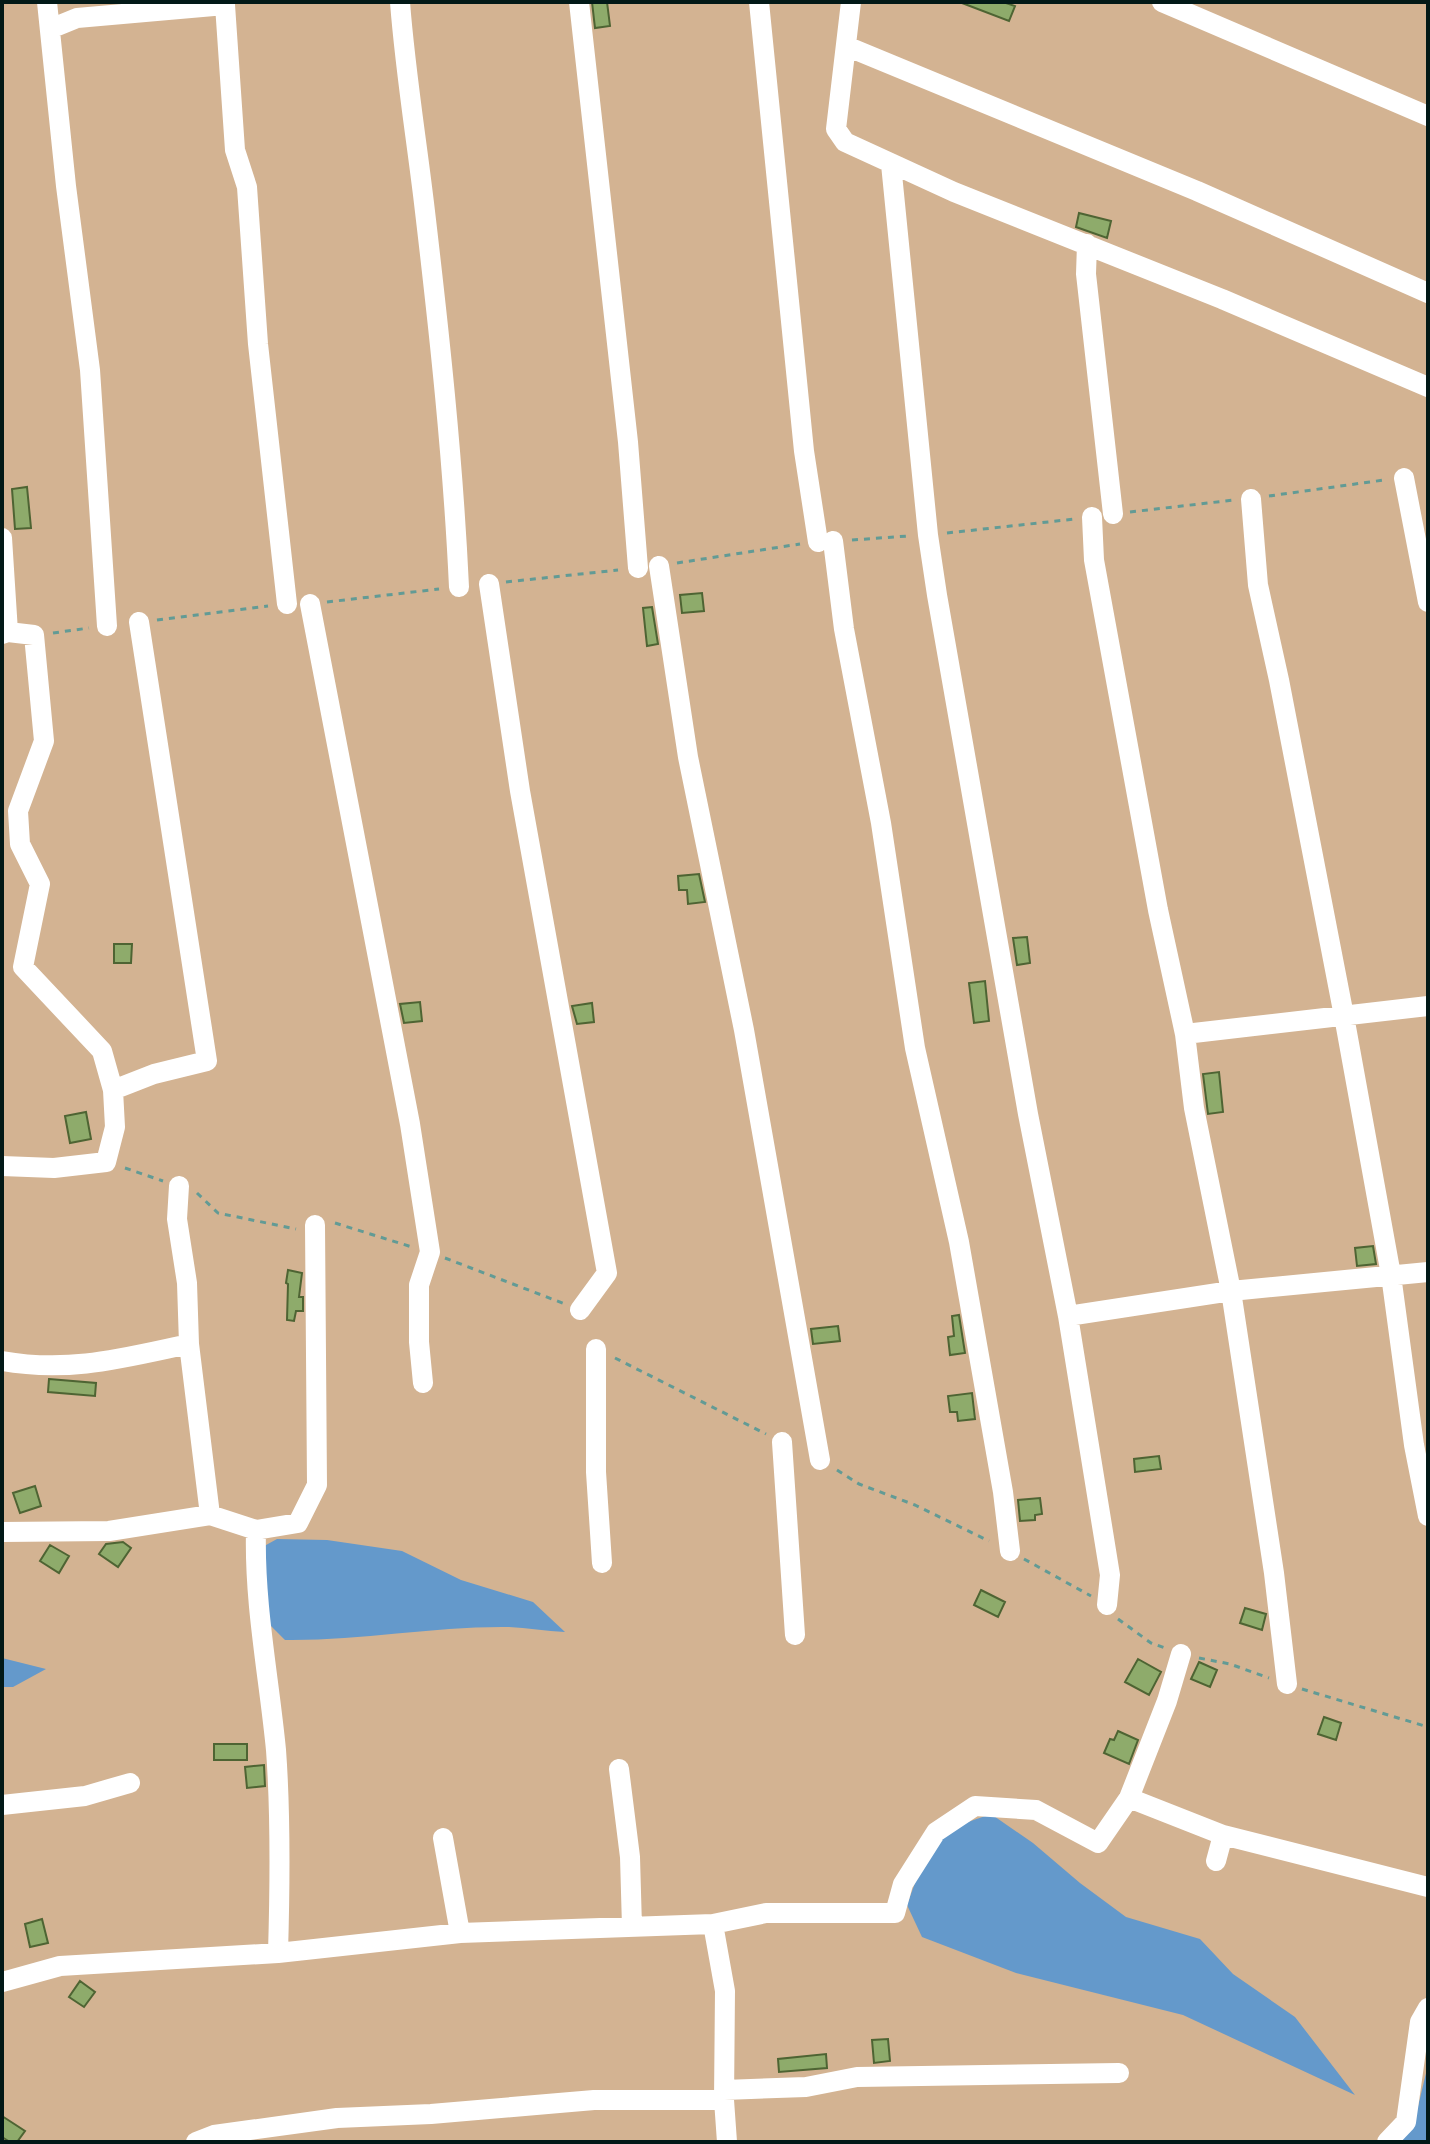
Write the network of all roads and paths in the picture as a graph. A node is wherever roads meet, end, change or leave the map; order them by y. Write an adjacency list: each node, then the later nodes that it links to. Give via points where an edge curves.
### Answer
1 (47, 2): 7 (lane)
2 (400, 2): 22 (lane, via 454,483)
3 (579, 2): 20 (lane, via 628,442)
4 (759, 2): 19 (lane, via 804,451)
5 (851, 2): 8 (lane)
6 (1162, 2): 9 (lane)
7 (50, 29): 24 (lane, via 77,18 225,5 235,150 247,187 258,344); 27 (lane, via 90,370)
8 (846, 46): 10 (lane, via 836,129 845,142); 12 (lane)
9 (1428, 116)
10 (891, 164): 11 (lane); 17 (lane)
11 (1087, 244): 13 (lane); 16 (lane)
12 (1428, 293)
13 (1428, 387)
14 (1404, 478): 15 (path); 23 (lane)
15 (1251, 499): 16 (path); 32 (lane, via 1258,585)
16 (1103, 516): 17 (path); 33 (lane, via 1094,560)
17 (928, 535): 19 (path); 42 (lane)
18 (2, 538): 28 (lane)
19 (826, 541): 20 (path); 53 (lane, via 881,823 915,1048 959,1242)
20 (648, 567): 21 (path); 48 (lane, via 744,1030)
21 (489, 584): 41 (lane, via 520,791 607,1273)
22 (459, 587): 25 (path)
23 (1428, 602)
24 (287, 604): 26 (path)
25 (310, 604): 46 (lane, via 430,1252 419,1285)
26 (139, 622): 34 (lane, via 207,1061)
27 (107, 626): 29 (path)
28 (5, 633): 29 (lane)
29 (34, 635): 30 (lane, via 44,741)
30 (11, 846): 34 (lane, via 40,884 23,967 102,1051)
31 (1428, 1006): 32 (lane)
32 (1344, 1016): 33 (lane); 39 (lane)
33 (1185, 1034): 40 (lane, via 1194,1108)
34 (113, 1090): 35 (lane, via 115,1127 106,1162)
35 (2, 1166)
36 (179, 1186): 43 (lane, via 177,1219)
37 (315, 1225): 51 (lane, via 317,1485 298,1523)
38 (1428, 1272): 39 (lane)
39 (1391, 1275): 40 (lane); 50 (lane)
40 (1231, 1291): 42 (lane); 58 (lane)
41 (580, 1310)
42 (1068, 1316): 55 (lane, via 1110,1575)
43 (189, 1344): 45 (lane, via 85,1365); 49 (lane)
44 (596, 1349): 54 (lane)
45 (2, 1361)
46 (423, 1383)
47 (782, 1442): 56 (lane)
48 (820, 1460)
49 (210, 1515): 51 (lane); 52 (lane, via 109,1531)
50 (1428, 1516)
51 (256, 1530): 70 (lane, via 255,1575 276,1752)
52 (2, 1532)
53 (1010, 1551)
54 (602, 1563)
55 (1107, 1605)
56 (795, 1635)
57 (1181, 1654): 61 (lane)
58 (1287, 1684)
59 (619, 1769): 68 (lane)
60 (130, 1783): 62 (lane, via 85,1796)
61 (1129, 1798): 63 (lane); 67 (lane, via 1098,1843 1036,1810 975,1806 936,1832 903,1884 895,1913 766,1913)
62 (2, 1805)
63 (1223, 1835): 65 (lane); 66 (lane)
64 (443, 1838): 69 (lane)
65 (1216, 1861)
66 (1428, 1887)
67 (713, 1924): 68 (lane); 74 (lane, via 725,1991)
68 (632, 1927): 69 (lane)
69 (460, 1933): 70 (lane)
70 (278, 1953): 71 (lane, via 60,1966)
71 (2, 1982)
72 (1428, 2008): 77 (lane, via 1420,2022 1406,2122)
73 (1119, 2073): 74 (lane, via 857,2077)
74 (724, 2095): 75 (lane, via 337,2118); 76 (lane)
75 (196, 2142)
76 (727, 2142)
77 (1387, 2142)

